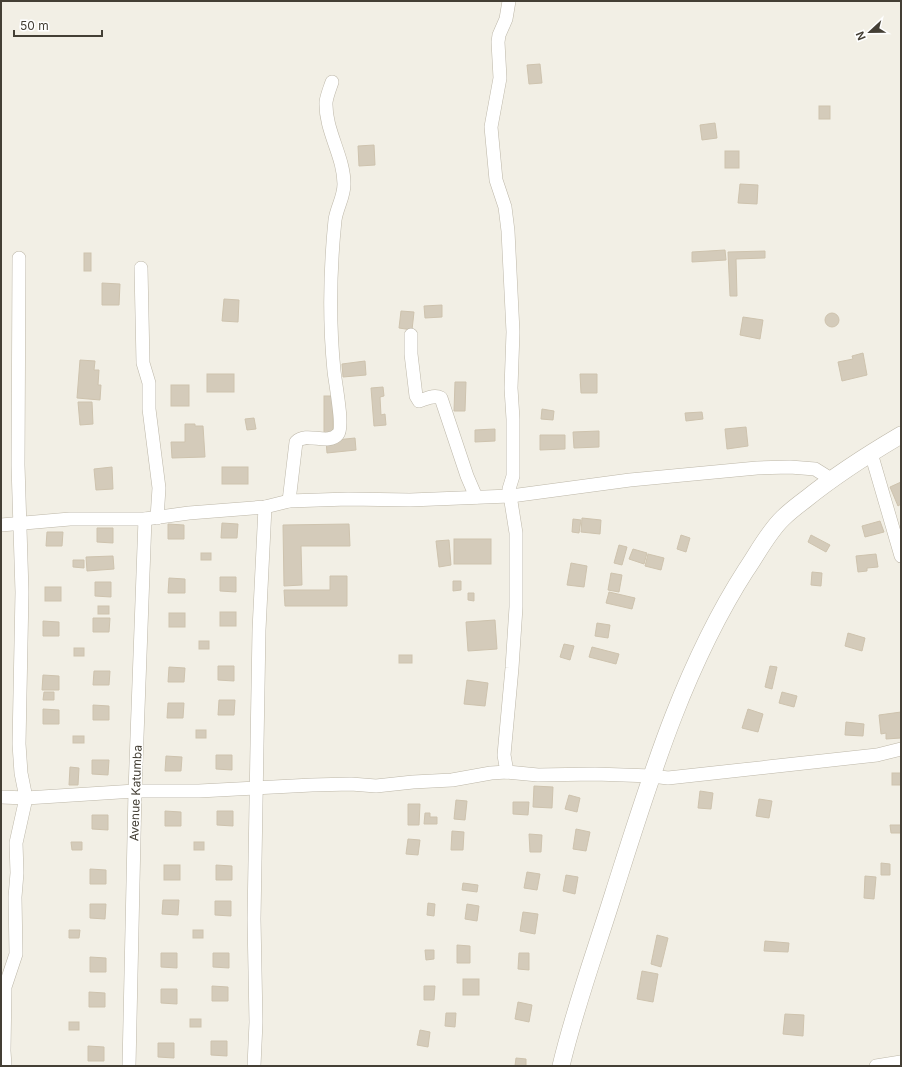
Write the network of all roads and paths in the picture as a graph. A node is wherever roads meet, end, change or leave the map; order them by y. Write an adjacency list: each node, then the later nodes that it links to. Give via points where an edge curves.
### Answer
1 (509, 1): 9 (street, via 498,42 500,78 491,127 496,180 504,207 509,250 513,348 513,476 509,489)
2 (332, 82): 11 (street, via 326,112 344,183 335,219 331,284 331,340 340,432 332,437 301,438 296,442)
3 (18, 258): 14 (street)
4 (141, 268): 13 (street, Avenue Katumba, via 143,363 149,383 149,409 159,488)
5 (411, 335): 10 (street, via 411,354 418,401 433,396 441,398)
6 (901, 435): 7 (street)
7 (871, 453): 8 (street); 16 (street)
8 (830, 479): 9 (street, via 815,469 757,468 630,480); 19 (street, via 782,519 730,595 694,667)
9 (511, 496): 10 (street); 18 (street, via 516,533 516,583 504,755)
10 (476, 497): 11 (street)
11 (289, 500): 12 (street)
12 (265, 507): 13 (street); 20 (street, via 259,630)
13 (151, 519): 14 (street, via 70,519); 21 (street, Avenue Katumba)
14 (20, 524): 15 (street); 23 (street, via 22,592 19,744)
15 (1, 525)
16 (901, 556)
17 (901, 749): 19 (street, via 877,755 686,777)
18 (507, 772): 19 (street, via 538,775); 20 (street, via 452,780 376,786 351,784)
19 (652, 776): 28 (street, via 583,985)
20 (257, 788): 21 (street, via 199,792); 27 (street)
21 (135, 791): 23 (street); 26 (street, Avenue Katumba)
22 (1, 797): 23 (street)
23 (26, 798): 25 (street, via 16,843 16,954 5,987)
24 (901, 1062): 29 (street)
25 (5, 1066)
26 (130, 1066)
27 (254, 1066)
28 (561, 1066)
29 (876, 1066)

